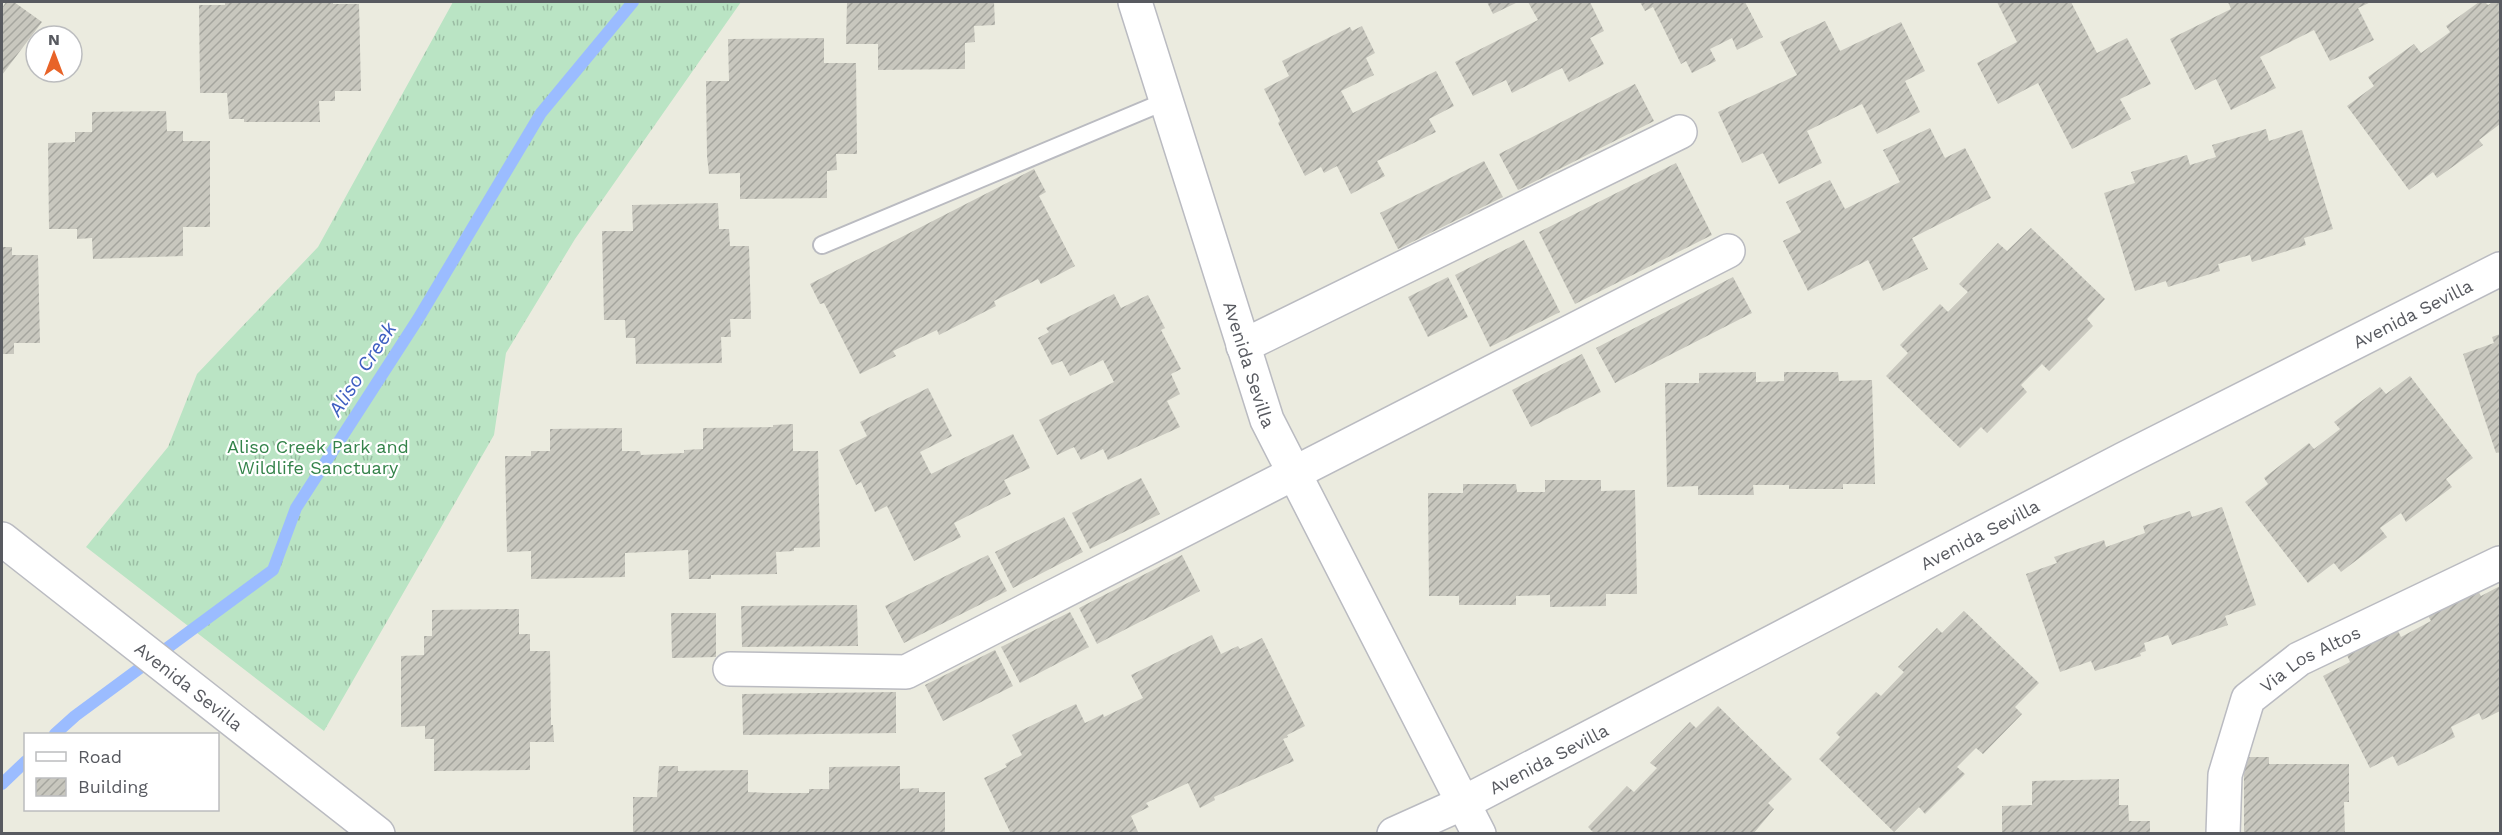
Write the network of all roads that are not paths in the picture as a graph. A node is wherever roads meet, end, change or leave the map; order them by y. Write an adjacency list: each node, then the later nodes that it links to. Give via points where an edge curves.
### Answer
1 (1135, 2): 2 (street, Avenida Sevilla)
2 (1166, 101): 4 (lane); 7 (street, Avenida Sevilla)
3 (1680, 132): 7 (street)
4 (822, 245)
5 (1728, 251): 8 (street)
6 (2500, 269): 12 (street, Avenida Sevilla, via 2114,464)
7 (1243, 346): 8 (street, Avenida Sevilla, via 1267,420)
8 (1294, 474): 11 (street, via 906,672); 12 (street, Avenida Sevilla)
9 (2, 539): 13 (street, Avenida Sevilla)
10 (2500, 563): 16 (street, Via Los Altos, via 2299,659 2248,699 2225,775)
11 (730, 669)
12 (1463, 803): 14 (street, Avenida Sevilla); 15 (street)
13 (378, 834)
14 (1394, 834)
15 (1479, 834)
16 (2223, 834)

